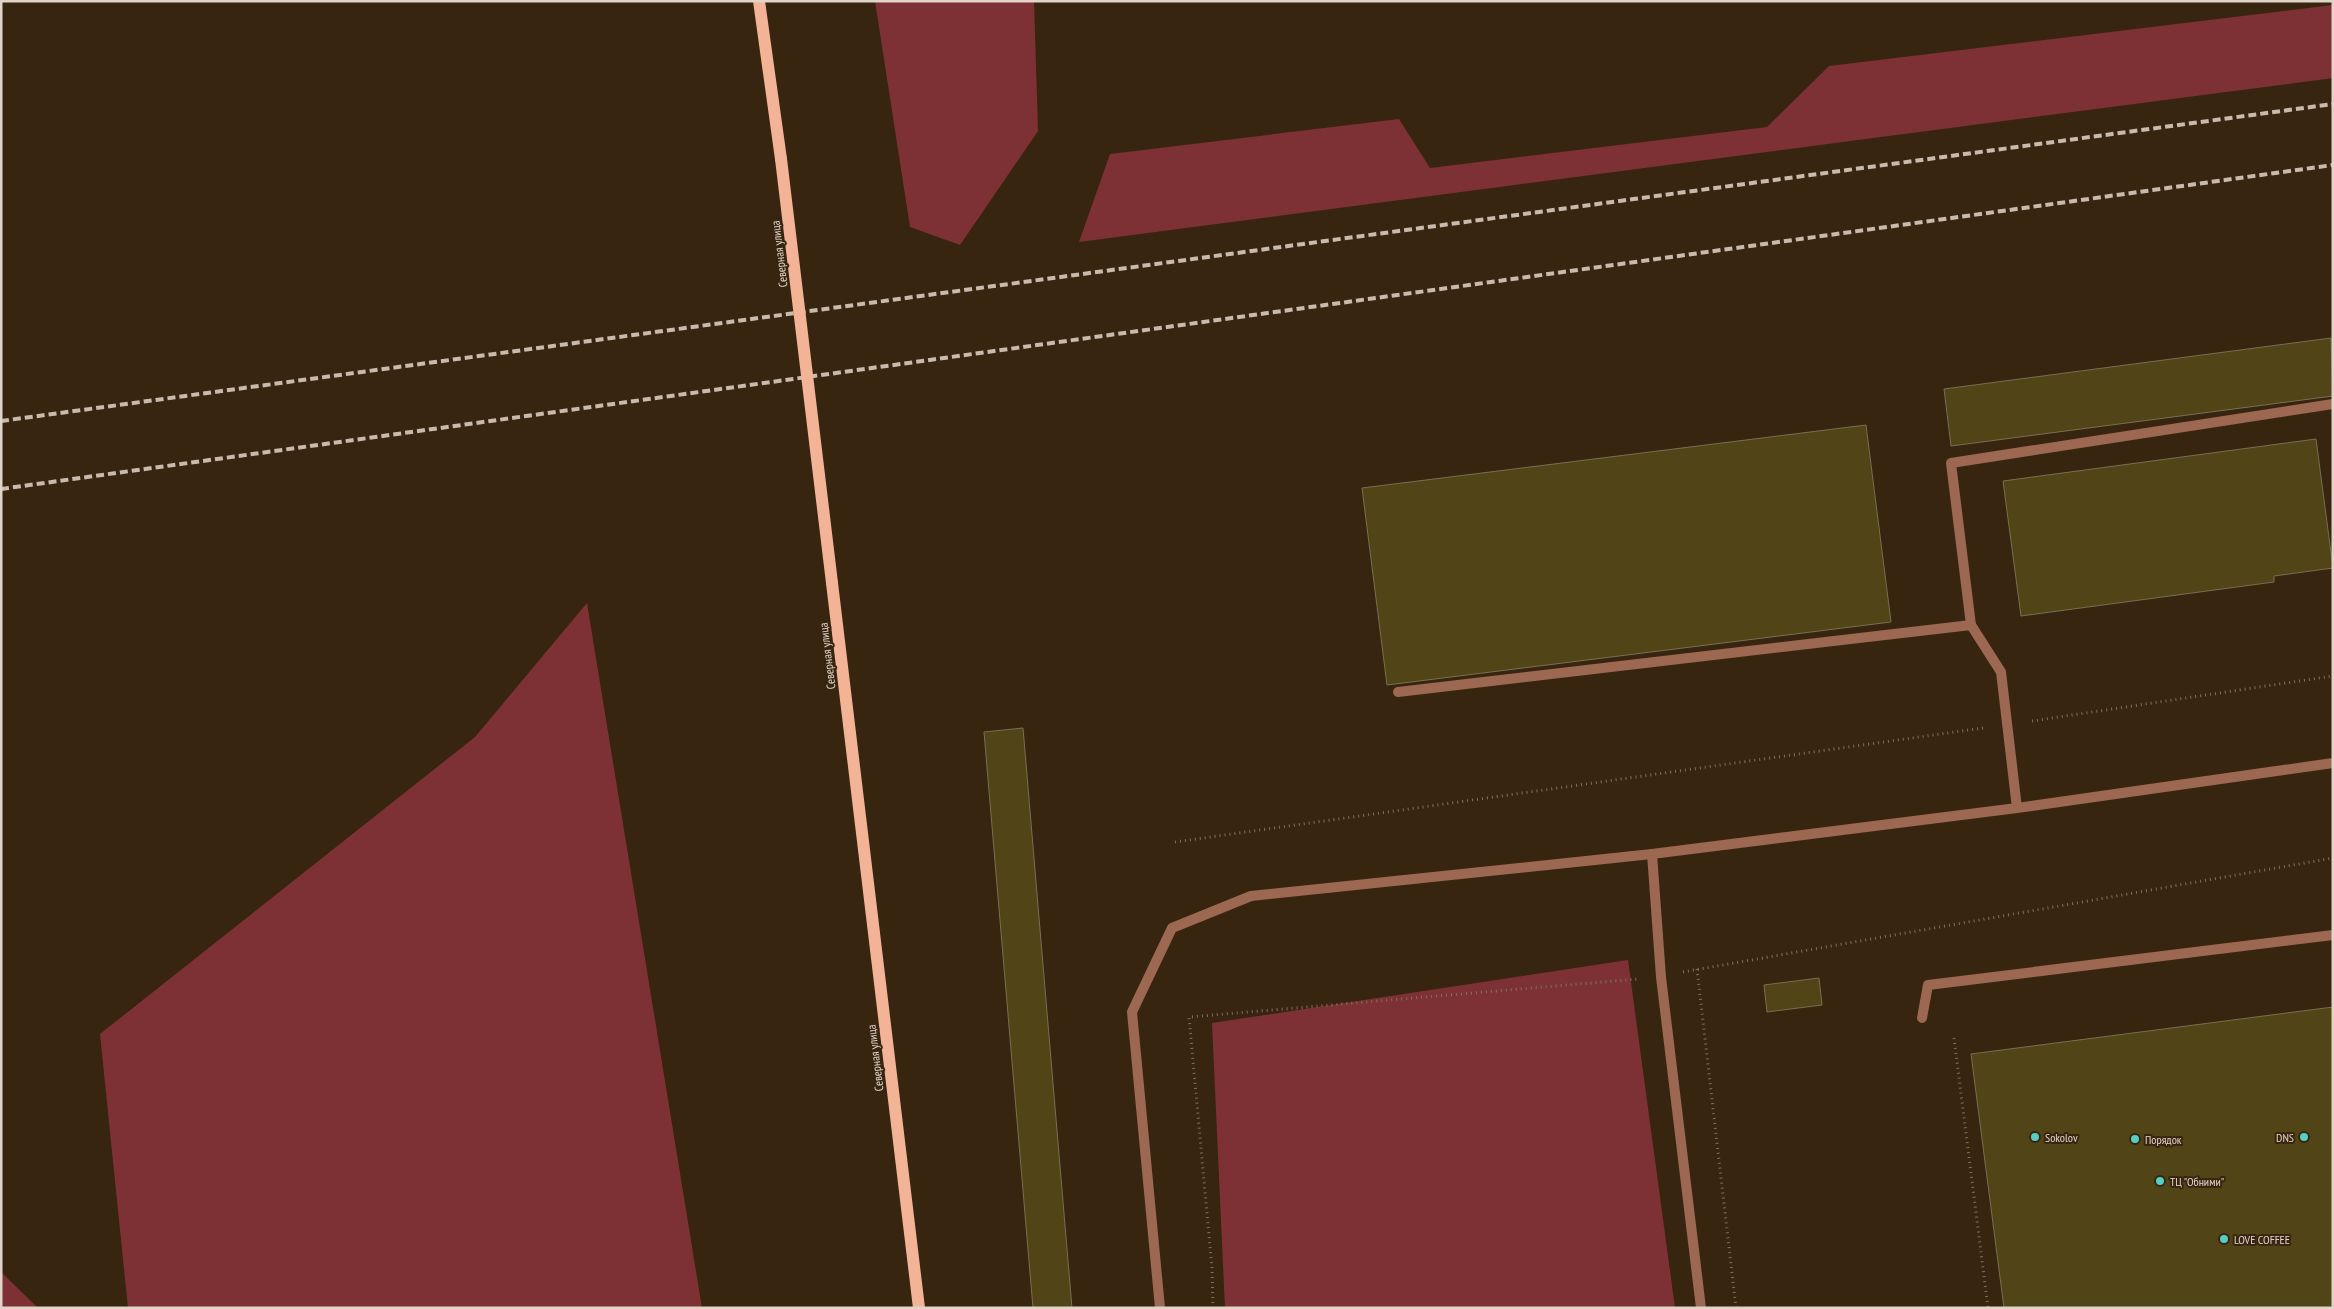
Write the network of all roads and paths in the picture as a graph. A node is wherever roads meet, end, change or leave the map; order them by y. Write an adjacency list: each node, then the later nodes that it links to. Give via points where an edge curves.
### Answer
1 (759, 1): 15 (main road, Северная улица, bridge, via 781,159)
2 (2333, 404): 3 (street, via 1951,463)
3 (1971, 625): 5 (street); 6 (street, via 2001,672)
4 (2333, 676): 6 (path)
5 (1398, 692)
6 (2007, 724): 8 (street); 9 (path)
7 (2333, 763): 8 (street)
8 (2017, 808): 10 (street)
9 (1175, 842)
10 (1652, 854): 16 (street, via 1251,896 1172,928 1132,1012); 17 (street, via 1661,977)
11 (2333, 935): 13 (street, via 1928,985)
12 (1697, 969): 18 (path)
13 (1922, 1018)
14 (1954, 1038): 19 (path)
15 (919, 1308)
16 (1160, 1308)
17 (1701, 1308)
18 (1736, 1308)
19 (1988, 1308)

